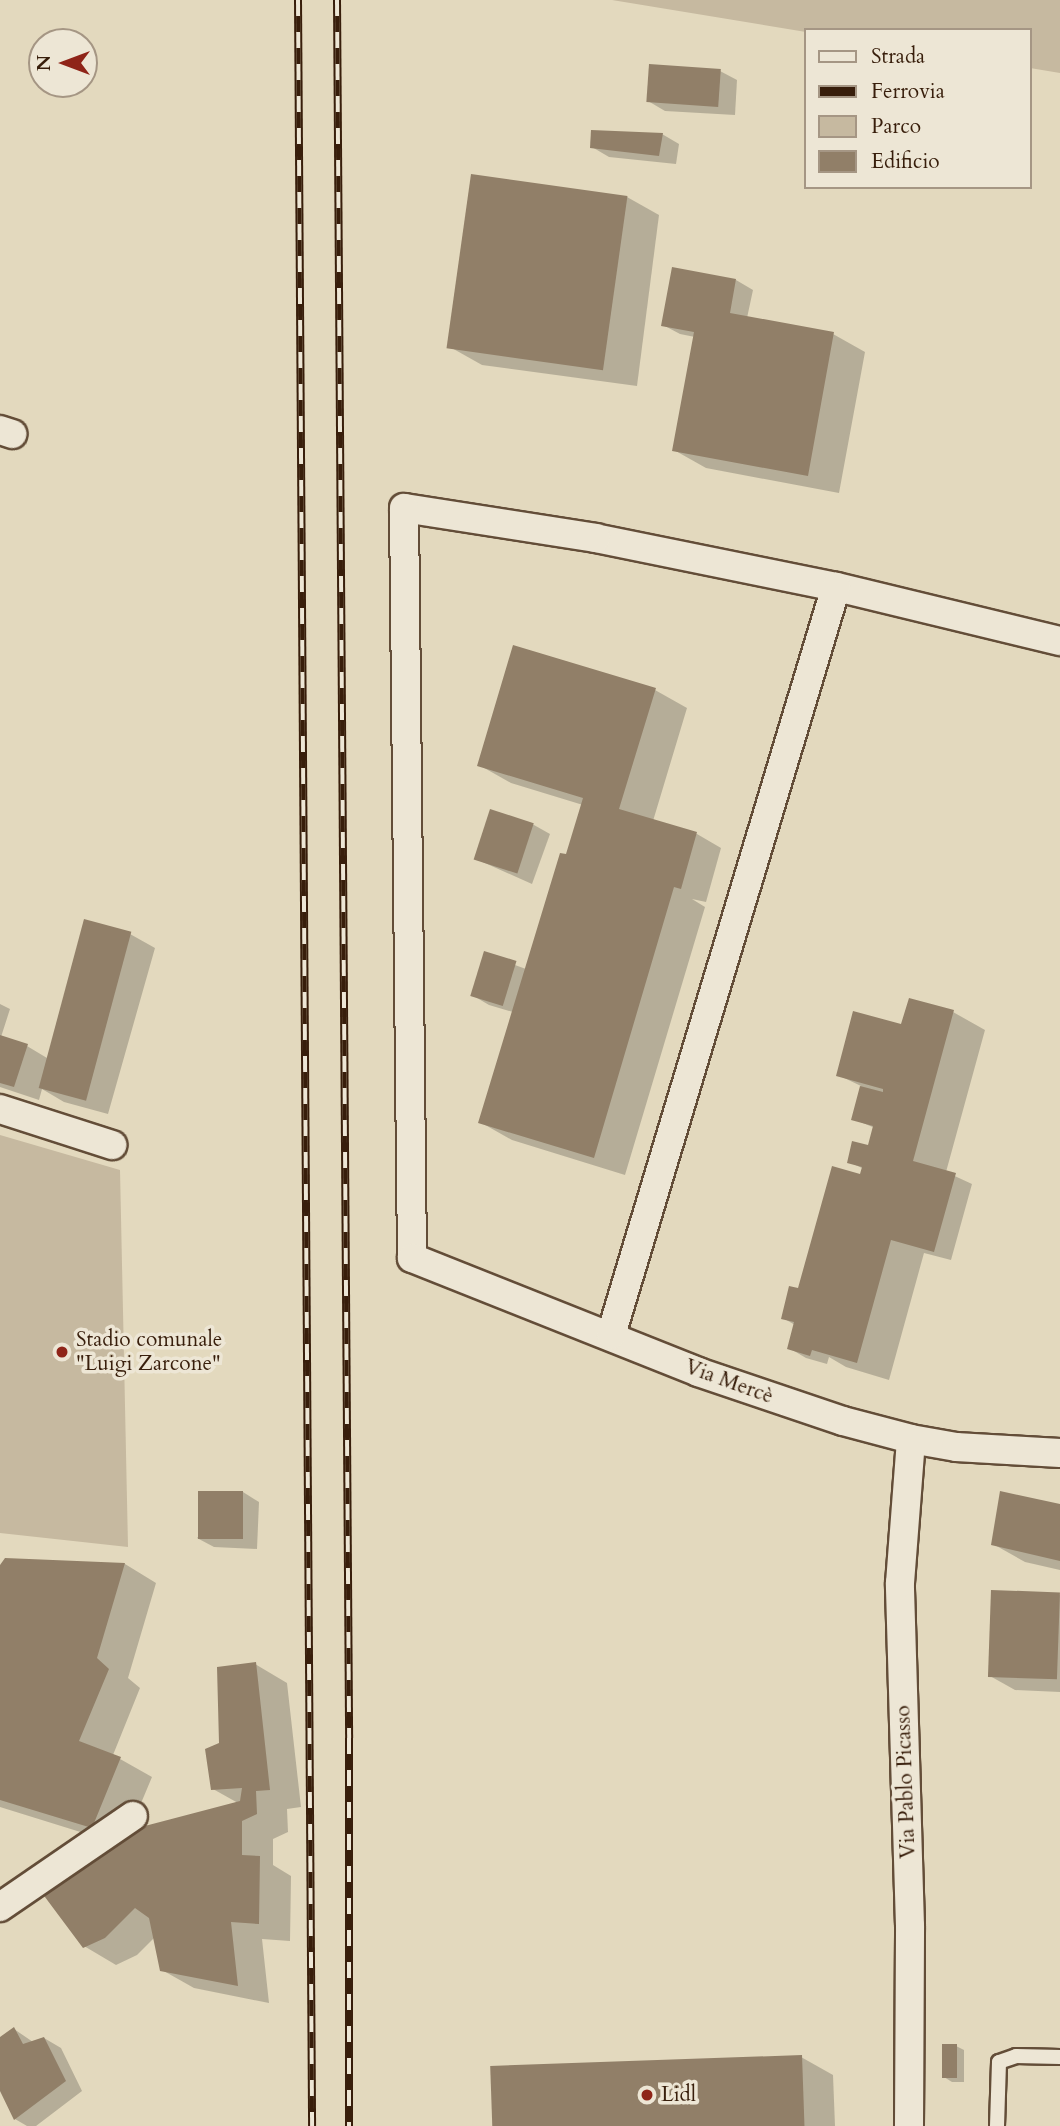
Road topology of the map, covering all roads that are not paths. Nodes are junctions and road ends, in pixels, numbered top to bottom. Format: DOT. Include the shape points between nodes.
graph roads {
  1 [pos="836,587"];
  2 [pos="1060,640"];
  3 [pos="0,1109"];
  4 [pos="112,1145"];
  5 [pos="611,1335"];
  6 [pos="911,1439"];
  7 [pos="1060,1453"];
  8 [pos="133,1816"];
  9 [pos="0,1907"];
  10 [pos="1060,2057"];
  11 [pos="909,2126"];
  12 [pos="997,2126"];
  1 -- 2 [label="street"];
  1 -- 5 [label="street"];
  1 -- 5 [label="street, Via Mercè" via="596,538 404,508 412,1258"];
  3 -- 4 [label="street"];
  5 -- 6 [label="street, Via Mercè" via="698,1372"];
  6 -- 7 [label="street, Via Mercè" via="956,1447"];
  6 -- 11 [label="street, Via Pablo Picasso" via="901,1583 910,1926"];
  8 -- 9 [label="street"];
  10 -- 12 [label="lane" via="1016,2056 999,2062"];
}
